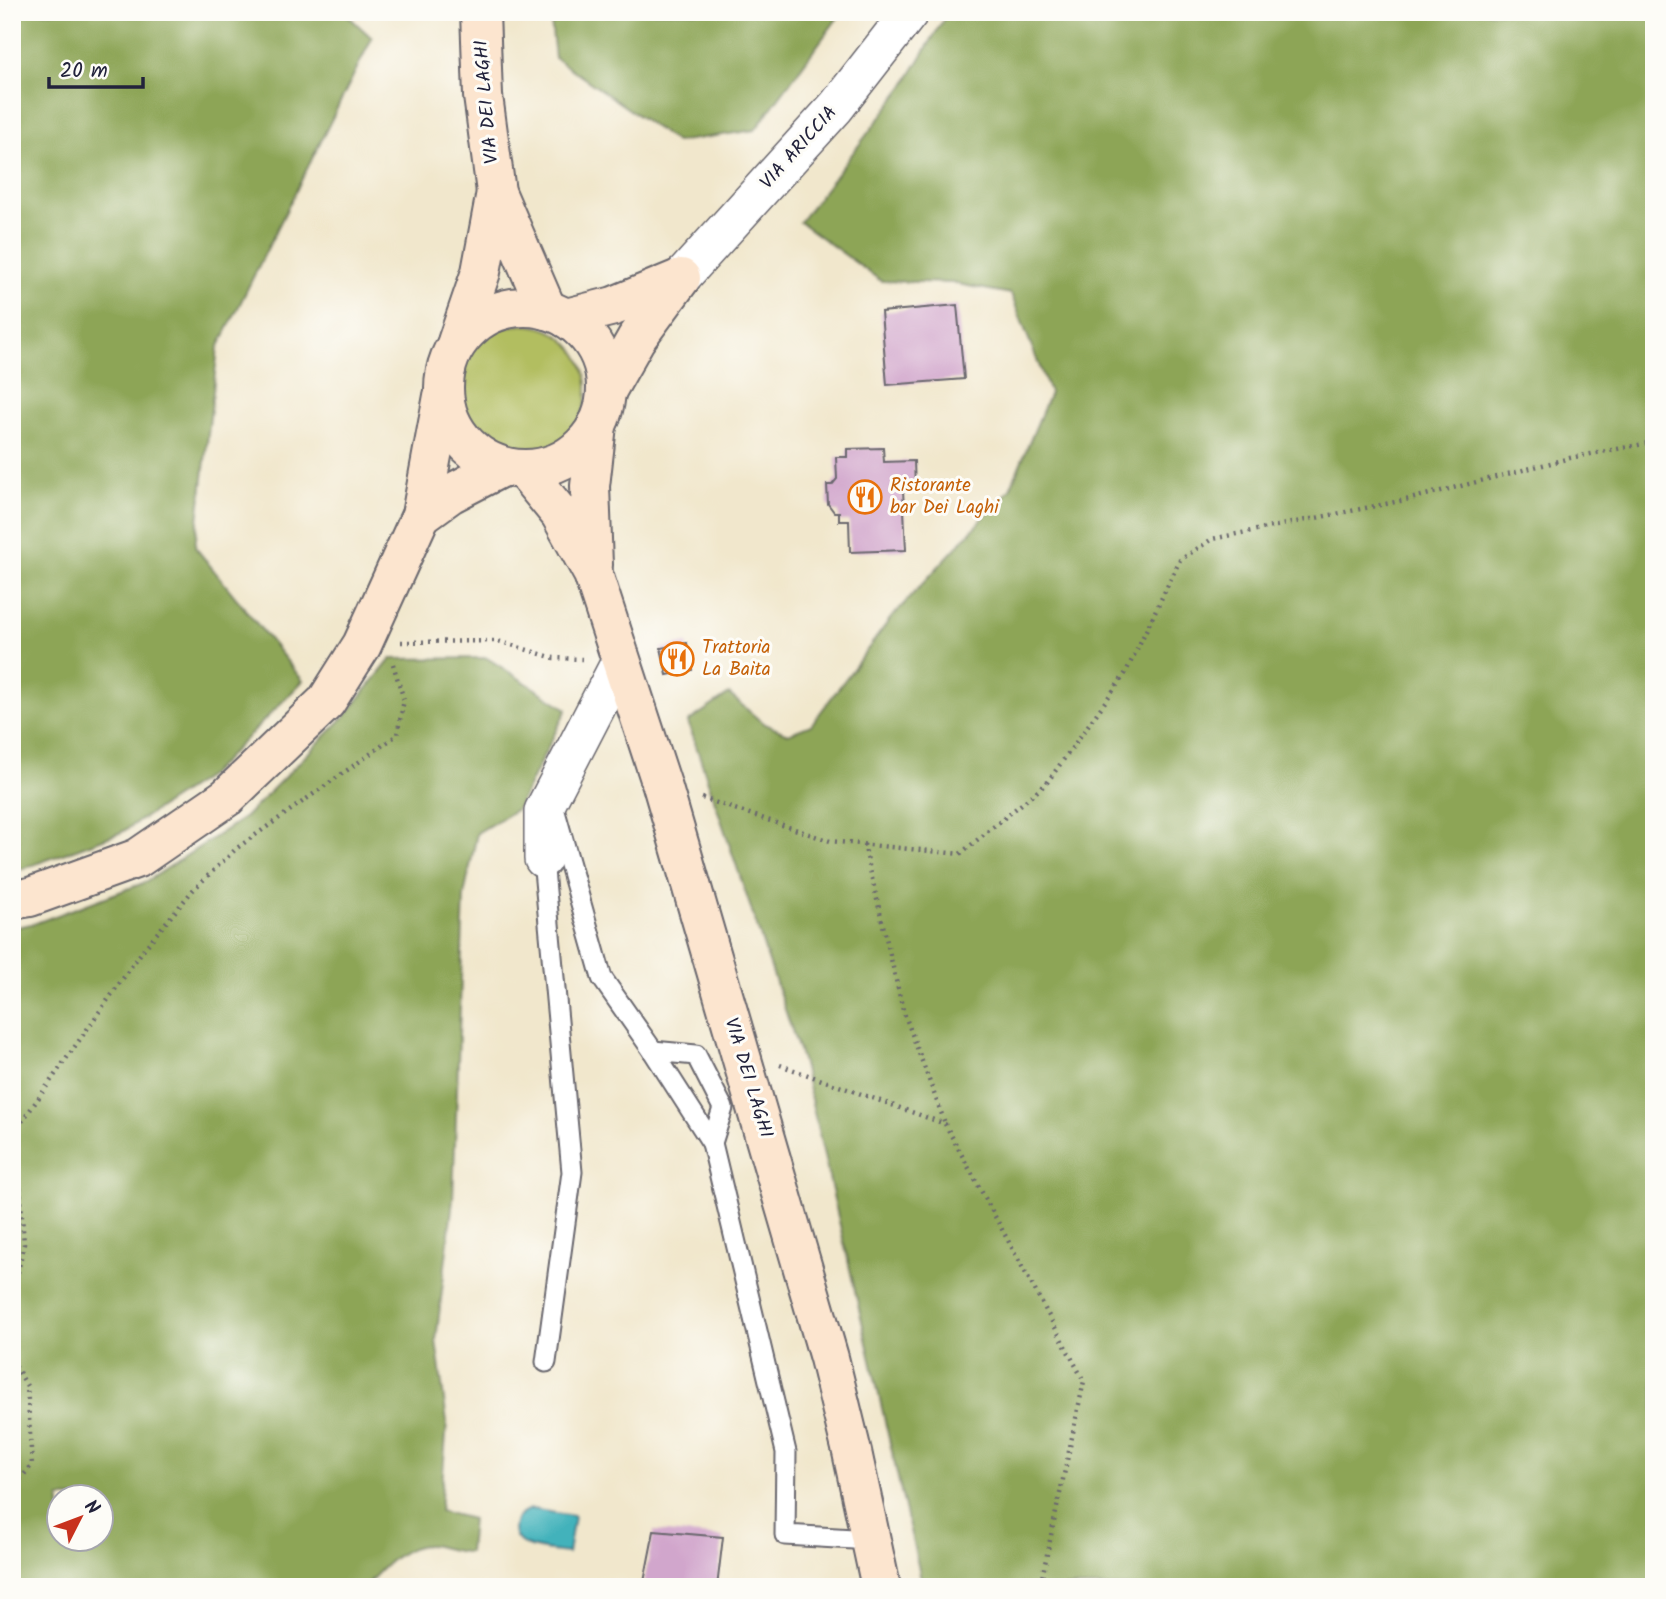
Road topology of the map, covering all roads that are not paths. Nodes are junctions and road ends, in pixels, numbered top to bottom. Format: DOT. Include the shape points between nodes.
graph roads {
  1 [pos="480,12"];
  2 [pos="910,12"];
  3 [pos="496,192"];
  4 [pos="681,278"];
  5 [pos="556,314"];
  6 [pos="456,345"];
  7 [pos="443,396"];
  8 [pos="602,409"];
  9 [pos="513,468"];
  10 [pos="421,515"];
  11 [pos="593,574"];
  12 [pos="621,660"];
  13 [pos="550,794"];
  14 [pos="543,859"];
  15 [pos="12,900"];
  16 [pos="653,1051"];
  17 [pos="712,1143"];
  18 [pos="546,1362"];
  19 [pos="872,1540"];
  20 [pos="881,1587"];
  1 -- 3 [label="main road, VIA DEI LAGHI" via="483,96"];
  2 -- 4 [label="street, VIA ARICCIA" via="836,107"];
  3 -- 5 [label="main road, VIA DEI LAGHI"];
  3 -- 6 [label="main road, VIA DEI LAGHI" via="481,272"];
  4 -- 5 [label="main road, VIA ARICCIA" via="614,306"];
  4 -- 8 [label="main road, VIA ARICCIA" via="636,340"];
  5 -- 6 [label="main road" via="526,307 496,312 469,328"];
  5 -- 8 [label="main road" via="581,329 601,360"];
  6 -- 7 [label="main road" via="445,369"];
  7 -- 9 [label="main road" via="449,419 462,440 480,456"];
  7 -- 10 [label="main road"];
  8 -- 9 [label="main road" via="584,444 567,458 546,467"];
  8 -- 11 [label="main road, VIA DEI LAGHI" via="590,486"];
  9 -- 10 [label="main road" via="450,494"];
  9 -- 11 [label="main road, VIA DEI LAGHI" via="560,514"];
  10 -- 15 [label="main road" via="362,645 326,702 228,797 138,858"];
  11 -- 12 [label="main road, VIA DEI LAGHI"];
  12 -- 13 [label="street"];
  12 -- 19 [label="main road, VIA DEI LAGHI" via="662,785 829,1358"];
  13 -- 14 [label="street" via="543,811"];
  13 -- 16 [label="lane" via="602,978"];
  14 -- 18 [label="lane" via="572,1172"];
  16 -- 17 [label="lane"];
  16 -- 17 [label="lane" via="696,1055 723,1108"];
  17 -- 19 [label="lane" via="786,1452 785,1535"];
  19 -- 20 [label="main road, VIA DEI LAGHI"];
}
